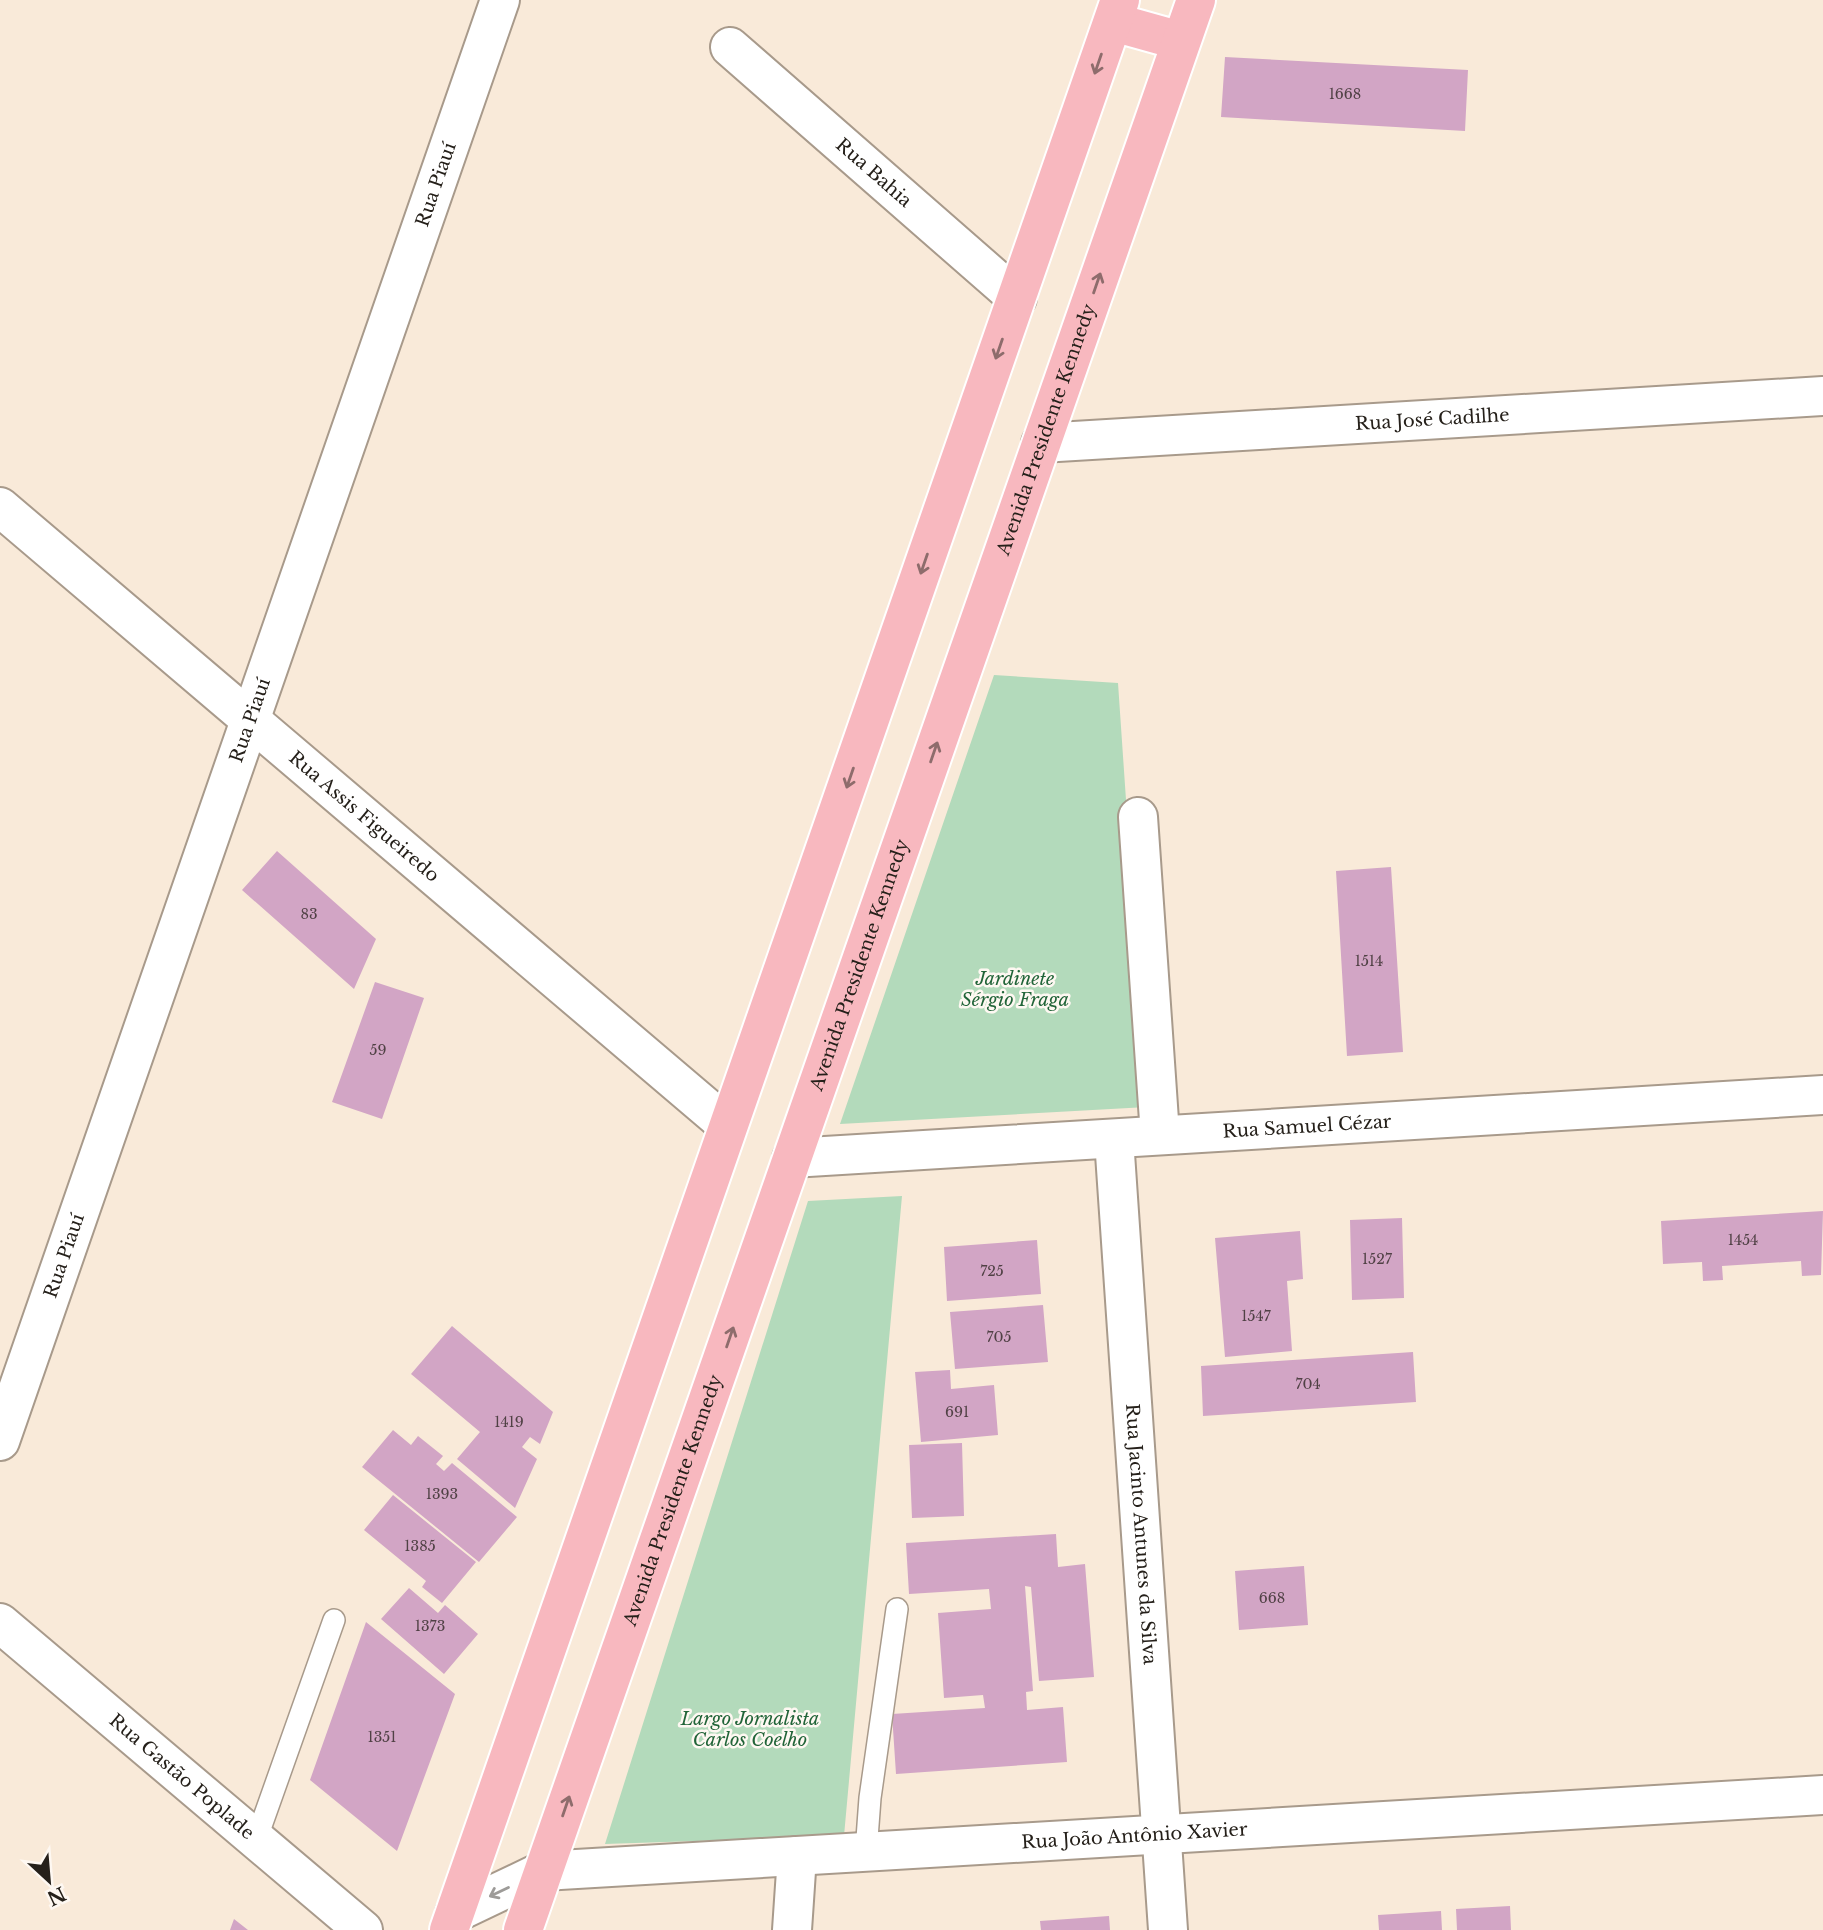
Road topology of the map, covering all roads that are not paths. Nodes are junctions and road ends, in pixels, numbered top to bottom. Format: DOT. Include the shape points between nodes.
graph roads {
  1 [pos="500,0"];
  2 [pos="1196,0"];
  3 [pos="1116,11"];
  4 [pos="1181,41"];
  5 [pos="730,47"];
  6 [pos="1017,298"];
  7 [pos="1823,396"];
  8 [pos="1041,443"];
  9 [pos="0,507"];
  10 [pos="251,719"];
  11 [pos="1138,817"];
  12 [pos="1823,1095"];
  13 [pos="728,1126"];
  14 [pos="1160,1135"];
  15 [pos="1114,1139"];
  16 [pos="792,1158"];
  17 [pos="0,1441"];
  18 [pos="897,1609"];
  19 [pos="334,1620"];
  20 [pos="0,1623"];
  21 [pos="1823,1795"];
  22 [pos="1161,1834"];
  23 [pos="256,1840"];
  24 [pos="866,1852"];
  25 [pos="797,1856"];
  26 [pos="543,1871"];
  27 [pos="452,1922"];
  28 [pos="363,1930"];
  29 [pos="523,1930"];
  30 [pos="792,1930"];
  31 [pos="1168,1930"];
  1 -- 10 [label="street, Rua Piauí"];
  2 -- 4 [label="main road, Avenida Presidente Kennedy"];
  3 -- 4 [label="main road"];
  3 -- 6 [label="main road, one-way"];
  8 -- 4 [label="main road, Avenida Presidente Kennedy, one-way"];
  5 -- 6 [label="street, Rua Bahia"];
  6 -- 13 [label="main road, one-way"];
  7 -- 8 [label="street, Rua José Cadilhe"];
  16 -- 8 [label="main road, Avenida Presidente Kennedy, one-way"];
  9 -- 10 [label="street, Rua Assis Figueiredo"];
  10 -- 13 [label="street, Rua Assis Figueiredo"];
  10 -- 17 [label="street, Rua Piauí"];
  11 -- 14 [label="street"];
  12 -- 14 [label="street, Rua Samuel Cézar"];
  13 -- 27 [label="main road"];
  14 -- 15 [label="street, Rua Samuel Cézar"];
  15 -- 16 [label="street, Rua Samuel Cézar"];
  15 -- 22 [label="street, Rua Jacinto Antunes da Silva"];
  26 -- 16 [label="main road, Avenida Presidente Kennedy, one-way"];
  18 -- 24 [label="lane"];
  19 -- 23 [label="lane"];
  20 -- 23 [label="street, Rua Gastão Poplade"];
  21 -- 22 [label="street, Rua João Antônio Xavier"];
  22 -- 24 [label="street, Rua João Antônio Xavier"];
  22 -- 31 [label="street, Rua Jacinto Antunes da Silva"];
  23 -- 28 [label="street, Rua Gastão Poplade"];
  24 -- 25 [label="street, Rua João Antônio Xavier"];
  25 -- 26 [label="street, Rua João Antônio Xavier"];
  25 -- 30 [label="street"];
  26 -- 27 [label="street, Rua João Antônio Xavier, one-way"];
  26 -- 29 [label="main road, Avenida Presidente Kennedy"];
}
